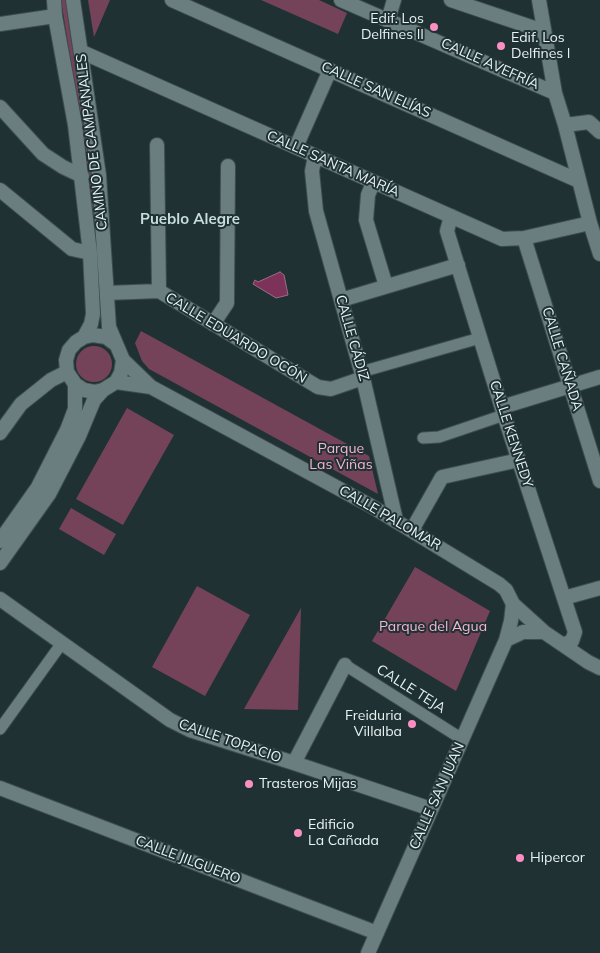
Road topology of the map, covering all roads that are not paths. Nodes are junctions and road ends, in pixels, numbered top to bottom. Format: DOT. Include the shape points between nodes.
graph roads {
  1 [pos="54,0"];
  2 [pos="73,0"];
  3 [pos="172,0"];
  4 [pos="341,0"];
  5 [pos="394,0"];
  6 [pos="451,0"];
  7 [pos="539,0"];
  8 [pos="55,16"];
  9 [pos="388,20"];
  10 [pos="0,24"];
  11 [pos="543,31"];
  12 [pos="82,52"];
  13 [pos="330,70"];
  14 [pos="555,93"];
  15 [pos="0,106"];
  16 [pos="565,125"];
  17 [pos="600,132"];
  18 [pos="156,144"];
  19 [pos="296,148"];
  20 [pos="315,156"];
  21 [pos="228,166"];
  22 [pos="82,176"];
  23 [pos="579,181"];
  24 [pos="373,183"];
  25 [pos="0,190"];
  26 [pos="451,216"];
  27 [pos="590,223"];
  28 [pos="524,238"];
  29 [pos="90,253"];
  30 [pos="600,254"];
  31 [pos="458,265"];
  32 [pos="386,286"];
  33 [pos="159,291"];
  34 [pos="107,293"];
  35 [pos="341,300"];
  36 [pos="214,324"];
  37 [pos="84,337"];
  38 [pos="480,338"];
  39 [pos="114,343"];
  40 [pos="122,360"];
  41 [pos="362,375"];
  42 [pos="600,377"];
  43 [pos="71,378"];
  44 [pos="116,382"];
  45 [pos="570,387"];
  46 [pos="151,388"];
  47 [pos="103,390"];
  48 [pos="503,411"];
  49 [pos="0,433"];
  50 [pos="423,438"];
  51 [pos="519,460"];
  52 [pos="600,481"];
  53 [pos="396,520"];
  54 [pos="412,530"];
  55 [pos="0,541"];
  56 [pos="0,563"];
  57 [pos="600,588"];
  58 [pos="564,598"];
  59 [pos="0,599"];
  60 [pos="513,604"];
  61 [pos="544,632"];
  62 [pos="506,640"];
  63 [pos="62,643"];
  64 [pos="563,645"];
  65 [pos="345,666"];
  66 [pos="600,668"];
  67 [pos="0,729"];
  68 [pos="462,739"];
  69 [pos="294,763"];
  70 [pos="0,788"];
  71 [pos="431,809"];
  72 [pos="377,933"];
  73 [pos="368,953"];
  1 -- 8 [label="street, CAMINO DE CAMPANALES"];
  2 -- 12 [label="street, CAMINO DE CAMPANALES"];
  3 -- 13 [label="street, CALLE SAN ELÍAS"];
  4 -- 9 [label="street, CALLE AVEFRÍA"];
  5 -- 9 [label="street"];
  6 -- 11 [label="street"];
  7 -- 11 [label="street"];
  8 -- 10 [label="street"];
  8 -- 22 [label="street, CAMINO DE CAMPANALES"];
  9 -- 14 [label="street, CALLE AVEFRÍA"];
  11 -- 14 [label="street"];
  12 -- 19 [label="street, CALLE SANTA MARÍA"];
  12 -- 34 [label="street, CAMINO DE CAMPANALES" via="99,175"];
  13 -- 19 [label="street"];
  13 -- 23 [label="street, CALLE SAN ELÍAS"];
  14 -- 16 [label="street"];
  15 -- 22 [label="street" via="43,154"];
  16 -- 17 [label="street" via="589,122"];
  16 -- 23 [label="street"];
  18 -- 33 [label="street"];
  19 -- 20 [label="street, CALLE SANTA MARÍA"];
  20 -- 24 [label="street, CALLE SANTA MARÍA"];
  20 -- 35 [label="street, CALLE CÁDIZ" via="312,171 316,211"];
  21 -- 36 [label="street" via="227,303"];
  22 -- 29 [label="street, CAMINO DE CAMPANALES"];
  23 -- 27 [label="street"];
  24 -- 26 [label="street, CALLE SANTA MARÍA"];
  24 -- 32 [label="street" via="368,195 366,220"];
  25 -- 29 [label="street" via="72,249"];
  26 -- 28 [label="street, CALLE SANTA MARÍA" via="502,239"];
  26 -- 31 [label="street, CALLE KENNEDY" via="447,231"];
  27 -- 28 [label="street, CALLE SANTA MARÍA"];
  27 -- 30 [label="street"];
  28 -- 45 [label="street, CALLE CAÑADA"];
  29 -- 37 [label="street, CAMINO DE CAMPANALES" via="92,314"];
  31 -- 32 [label="street"];
  31 -- 38 [label="street, CALLE KENNEDY"];
  32 -- 35 [label="street"];
  33 -- 34 [label="street, CALLE EDUARDO OCÓN"];
  33 -- 36 [label="street, CALLE EDUARDO OCÓN"];
  34 -- 39 [label="street, CAMINO DE CAMPANALES" via="109,327"];
  35 -- 41 [label="street, CALLE CÁDIZ"];
  36 -- 41 [label="street, CALLE EDUARDO OCÓN" via="318,387 331,389"];
  37 -- 39 [label="street" via="106,337"];
  37 -- 43 [label="street" via="69,350 66,360"];
  38 -- 41 [label="street"];
  38 -- 48 [label="street, CALLE KENNEDY"];
  39 -- 40 [label="street"];
  40 -- 44 [label="street"];
  40 -- 46 [label="street, CALLE PALOMAR"];
  41 -- 53 [label="street, CALLE CÁDIZ"];
  42 -- 45 [label="street"];
  43 -- 47 [label="street" via="84,390"];
  43 -- 49 [label="street" via="51,380 21,404"];
  43 -- 55 [label="street" via="75,409 67,430 38,487"];
  44 -- 46 [label="street, CALLE PALOMAR"];
  44 -- 47 [label="street"];
  45 -- 48 [label="street"];
  45 -- 52 [label="street, CALLE CAÑADA"];
  46 -- 53 [label="street, CALLE PALOMAR"];
  47 -- 56 [label="street" via="94,400 49,494"];
  48 -- 50 [label="street" via="439,437"];
  48 -- 51 [label="street, CALLE KENNEDY"];
  51 -- 54 [label="street" via="442,477"];
  51 -- 58 [label="street, CALLE KENNEDY"];
  53 -- 54 [label="street, CALLE PALOMAR"];
  54 -- 60 [label="street, CALLE PALOMAR" via="499,584"];
  57 -- 58 [label="street"];
  58 -- 64 [label="street, CALLE KENNEDY" via="575,632 572,641"];
  59 -- 63 [label="street, CALLE TOPACIO"];
  60 -- 61 [label="street, CALLE PALOMAR"];
  60 -- 62 [label="street"];
  61 -- 62 [label="street" via="524,632"];
  61 -- 64 [label="street, CALLE PALOMAR"];
  62 -- 68 [label="street, CALLE SAN JUAN"];
  63 -- 67 [label="street"];
  63 -- 69 [label="street, CALLE TOPACIO" via="170,720 190,730"];
  64 -- 66 [label="street, CALLE PALOMAR"];
  65 -- 68 [label="street, CALLE TEJA"];
  65 -- 69 [label="street"];
  68 -- 71 [label="street, CALLE SAN JUAN"];
  69 -- 71 [label="street, CALLE TOPACIO"];
  70 -- 72 [label="street, CALLE JILGUERO"];
  71 -- 72 [label="street, CALLE SAN JUAN"];
  72 -- 73 [label="street, CALLE SAN JUAN"];
}
